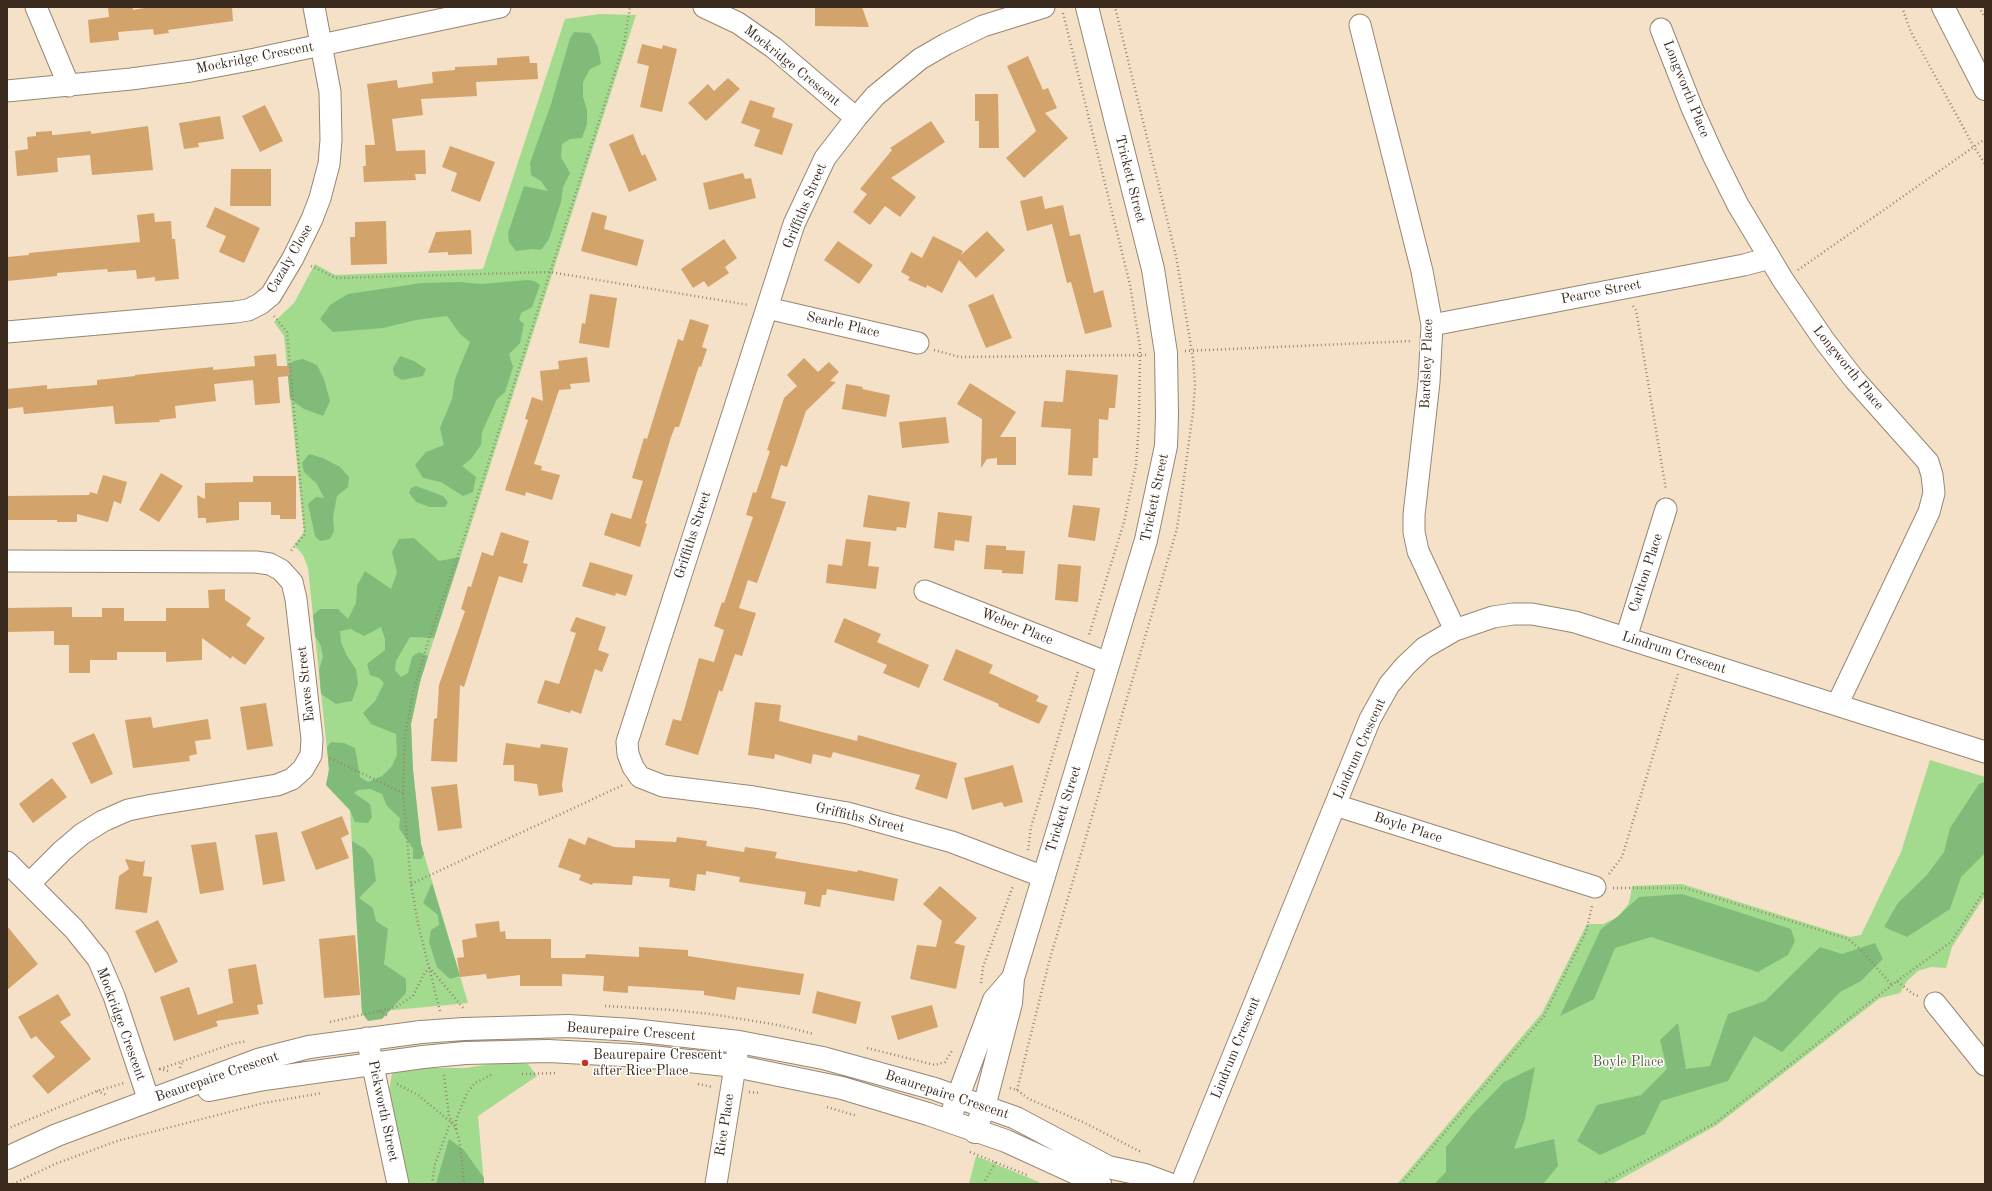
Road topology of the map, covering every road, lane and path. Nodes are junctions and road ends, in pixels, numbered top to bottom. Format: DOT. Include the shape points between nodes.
graph roads {
  1 [pos="36,7"];
  2 [pos="314,7"];
  3 [pos="500,7"];
  4 [pos="630,7"];
  5 [pos="704,7"];
  6 [pos="1044,7"];
  7 [pos="1061,7"];
  8 [pos="1087,7"];
  9 [pos="1115,7"];
  10 [pos="1902,7"];
  11 [pos="1944,7"];
  12 [pos="1979,7"];
  13 [pos="1985,18"];
  14 [pos="1360,25"];
  15 [pos="1661,29"];
  16 [pos="322,45"];
  17 [pos="69,86"];
  18 [pos="1985,90"];
  19 [pos="7,91"];
  20 [pos="856,118"];
  21 [pos="1985,139"];
  22 [pos="1974,147"];
  23 [pos="1985,164"];
  24 [pos="293,258"];
  25 [pos="1770,258"];
  26 [pos="550,272"];
  27 [pos="1783,280"];
  28 [pos="1626,287"];
  29 [pos="260,304"];
  30 [pos="767,308"];
  31 [pos="7,332"];
  32 [pos="1431,332"];
  33 [pos="918,343"];
  34 [pos="1192,350"];
  35 [pos="1140,355"];
  36 [pos="1666,509"];
  37 [pos="7,561"];
  38 [pos="281,570"];
  39 [pos="925,591"];
  40 [pos="1455,630"];
  41 [pos="1626,638"];
  42 [pos="1084,653"];
  43 [pos="1683,656"];
  44 [pos="1108,663"];
  45 [pos="1837,705"];
  46 [pos="1985,752"];
  47 [pos="311,755"];
  48 [pos="640,777"];
  49 [pos="403,793"];
  50 [pos="1335,805"];
  51 [pos="1028,850"];
  52 [pos="7,862"];
  53 [pos="1044,877"];
  54 [pos="1015,883"];
  55 [pos="29,884"];
  56 [pos="411,884"];
  57 [pos="1595,887"];
  58 [pos="1985,890"];
  59 [pos="430,968"];
  60 [pos="1013,978"];
  61 [pos="1898,981"];
  62 [pos="1892,985"];
  63 [pos="981,990"];
  64 [pos="1935,1003"];
  65 [pos="623,1006"];
  66 [pos="464,1007"];
  67 [pos="440,1018"];
  68 [pos="816,1035"];
  69 [pos="367,1038"];
  70 [pos="739,1042"];
  71 [pos="955,1044"];
  72 [pos="862,1046"];
  73 [pos="372,1063"];
  74 [pos="1985,1065"];
  75 [pos="735,1066"];
  76 [pos="444,1072"];
  77 [pos="561,1073"];
  78 [pos="496,1074"];
  79 [pos="516,1074"];
  80 [pos="127,1082"];
  81 [pos="393,1082"];
  82 [pos="325,1093"];
  83 [pos="958,1098"];
  84 [pos="149,1101"];
  85 [pos="824,1106"];
  86 [pos="984,1107"];
  87 [pos="862,1117"];
  88 [pos="949,1122"];
  89 [pos="452,1123"];
  90 [pos="7,1129"];
  91 [pos="456,1129"];
  92 [pos="975,1132"];
  93 [pos="1146,1154"];
  94 [pos="7,1158"];
  95 [pos="1030,1176"];
  96 [pos="13,1184"];
  97 [pos="398,1184"];
  98 [pos="432,1184"];
  99 [pos="464,1184"];
  100 [pos="716,1184"];
  101 [pos="983,1184"];
  102 [pos="1100,1184"];
  103 [pos="1169,1184"];
  104 [pos="1182,1184"];
  105 [pos="1401,1184"];
  106 [pos="1602,1184"];
  1 -- 17 [label="street"];
  2 -- 16 [label="street, Cazaly Close"];
  3 -- 16 [label="street, Mockridge Crescent"];
  4 -- 26 [label="path" via="624,44"];
  5 -- 20 [label="street, Mockridge Crescent" via="738,23 774,48"];
  6 -- 20 [label="street, Griffiths Street" via="982,26 920,59 875,96"];
  7 -- 35 [label="path" via="1130,285"];
  8 -- 44 [label="street, Trickett Street" via="1153,269 1166,353 1166,446 1146,540"];
  9 -- 34 [label="path" via="1176,256"];
  10 -- 22 [label="path" via="1911,32"];
  11 -- 18 [label="street"];
  12 -- 13 [label="path"];
  14 -- 32 [label="street, Bardsley Place" via="1422,271"];
  15 -- 25 [label="street, Longworth Place" via="1714,158 1738,205"];
  16 -- 17 [label="street, Mockridge Crescent" via="191,70"];
  16 -- 24 [label="street, Cazaly Close" via="332,116 329,164 318,205"];
  17 -- 19 [label="street, Mockridge Crescent"];
  20 -- 30 [label="street, Griffiths Street" via="825,158 808,191 794,224"];
  21 -- 22 [label="path"];
  22 -- 23 [label="path"];
  22 -- 27 [label="path"];
  24 -- 26 [label="path" via="336,278"];
  24 -- 29 [label="street, Cazaly Close" via="271,295"];
  25 -- 27 [label="street, Longworth Place"];
  25 -- 28 [label="street, Pearce Street"];
  26 -- 30 [label="path"];
  26 -- 49 [label="path" via="414,689 405,736"];
  27 -- 45 [label="street, Longworth Place" via="1854,379 1928,462 1932,475 1934,493 1929,512"];
  28 -- 32 [label="street, Pearce Street"];
  28 -- 36 [label="path" via="1628,297 1636,310 1665,486"];
  29 -- 31 [label="street, Cazaly Close" via="248,310 235,312"];
  29 -- 38 [label="path" via="287,332 305,534 286,556"];
  30 -- 33 [label="street, Searle Place"];
  30 -- 48 [label="street, Griffiths Street" via="628,732 628,754"];
  32 -- 34 [label="path"];
  32 -- 40 [label="street, Bardsley Place" via="1414,532 1418,552"];
  33 -- 35 [label="path" via="939,352 960,356"];
  34 -- 93 [label="path" via="1195,385 1193,412 1177,529 1049,962 1017,1090 1026,1098 1085,1123"];
  35 -- 42 [label="path" via="1136,465 1124,522"];
  36 -- 41 [label="street, Carlton Place"];
  37 -- 38 [label="street" via="256,562 270,564"];
  38 -- 47 [label="street, Eaves Street" via="292,582 296,598 312,739"];
  39 -- 42 [label="street, Weber Place"];
  40 -- 41 [label="street, Lindrum Crescent" via="1493,617 1532,614 1576,622"];
  40 -- 50 [label="street, Lindrum Crescent" via="1424,648 1389,685 1370,718"];
  41 -- 43 [label="street, Lindrum Crescent"];
  42 -- 44 [label="street, Weber Place"];
  42 -- 51 [label="path" via="1031,827"];
  43 -- 45 [label="street, Lindrum Crescent"];
  43 -- 57 [label="path" via="1622,857 1613,870"];
  44 -- 53 [label="street, Trickett Street"];
  45 -- 46 [label="street, Lindrum Crescent"];
  47 -- 49 [label="path" via="323,759 326,756"];
  47 -- 55 [label="street" via="304,768 292,779 277,785 128,810 103,821 62,851"];
  48 -- 53 [label="street, Griffiths Street" via="663,786 754,797 848,813 952,842"];
  48 -- 56 [label="path"];
  49 -- 56 [label="path"];
  50 -- 57 [label="street, Boyle Place"];
  50 -- 104 [label="street, Lindrum Crescent"];
  52 -- 55 [label="street, Mockridge Crescent"];
  53 -- 60 [label="street, Trickett Street"];
  54 -- 63 [label="path" via="983,967"];
  55 -- 84 [label="street, Mockridge Crescent" via="74,929 98,959 114,996"];
  56 -- 59 [label="path"];
  57 -- 62 [label="path" via="1685,888 1848,939"];
  57 -- 105 [label="path" via="1586,932 1544,1016"];
  58 -- 61 [label="path" via="1951,942"];
  59 -- 66 [label="path"];
  59 -- 67 [label="path"];
  60 -- 83 [label="street, Trickett Street" via="994,1000"];
  60 -- 86 [label="street, Trickett Street" via="1011,1003"];
  61 -- 62 [label="path"];
  61 -- 64 [label="path" via="1913,994"];
  62 -- 106 [label="path" via="1714,1123"];
  64 -- 74 [label="street"];
  65 -- 68 [label="path" via="711,1014 770,1023"];
  69 -- 70 [label="street, Beaurepaire Crescent, bridge" via="464,1028 568,1026"];
  69 -- 73 [label="street, Pickworth Street"];
  69 -- 84 [label="street, Beaurepaire Crescent" via="258,1060"];
  70 -- 75 [label="street, Rice Place"];
  70 -- 83 [label="street, Beaurepaire Crescent" via="823,1058 935,1089"];
  71 -- 72 [label="path" via="945,1062 935,1065"];
  73 -- 75 [label="street, Beaurepaire Crescent, bridge" via="465,1053 548,1051 642,1056"];
  73 -- 84 [label="street, Beaurepaire Crescent" via="264,1079"];
  73 -- 97 [label="street, Pickworth Street"];
  75 -- 88 [label="street, Beaurepaire Crescent" via="842,1088"];
  75 -- 100 [label="street, Rice Place"];
  76 -- 89 [label="path"];
  77 -- 79 [label="path"];
  78 -- 91 [label="path" via="475,1083 467,1093 456,1120"];
  80 -- 90 [label="path" via="97,1091"];
  81 -- 89 [label="path" via="418,1095"];
  82 -- 96 [label="path" via="264,1103 117,1141 55,1164"];
  83 -- 86 [label="street, Beaurepaire Crescent"];
  83 -- 88 [label="street, Trickett Street"];
  84 -- 94 [label="street, Beaurepaire Crescent" via="57,1135"];
  85 -- 87 [label="path"];
  86 -- 92 [label="street, Trickett Street"];
  86 -- 103 [label="street, Beaurepaire Crescent" via="1016,1118 1108,1168 1145,1175"];
  88 -- 92 [label="street, Beaurepaire Crescent"];
  89 -- 91 [label="path"];
  89 -- 98 [label="path" via="435,1164"];
  91 -- 99 [label="path"];
  92 -- 102 [label="street, Beaurepaire Crescent" via="1006,1141"];
  95 -- 101 [label="path" via="996,1162"];
}
